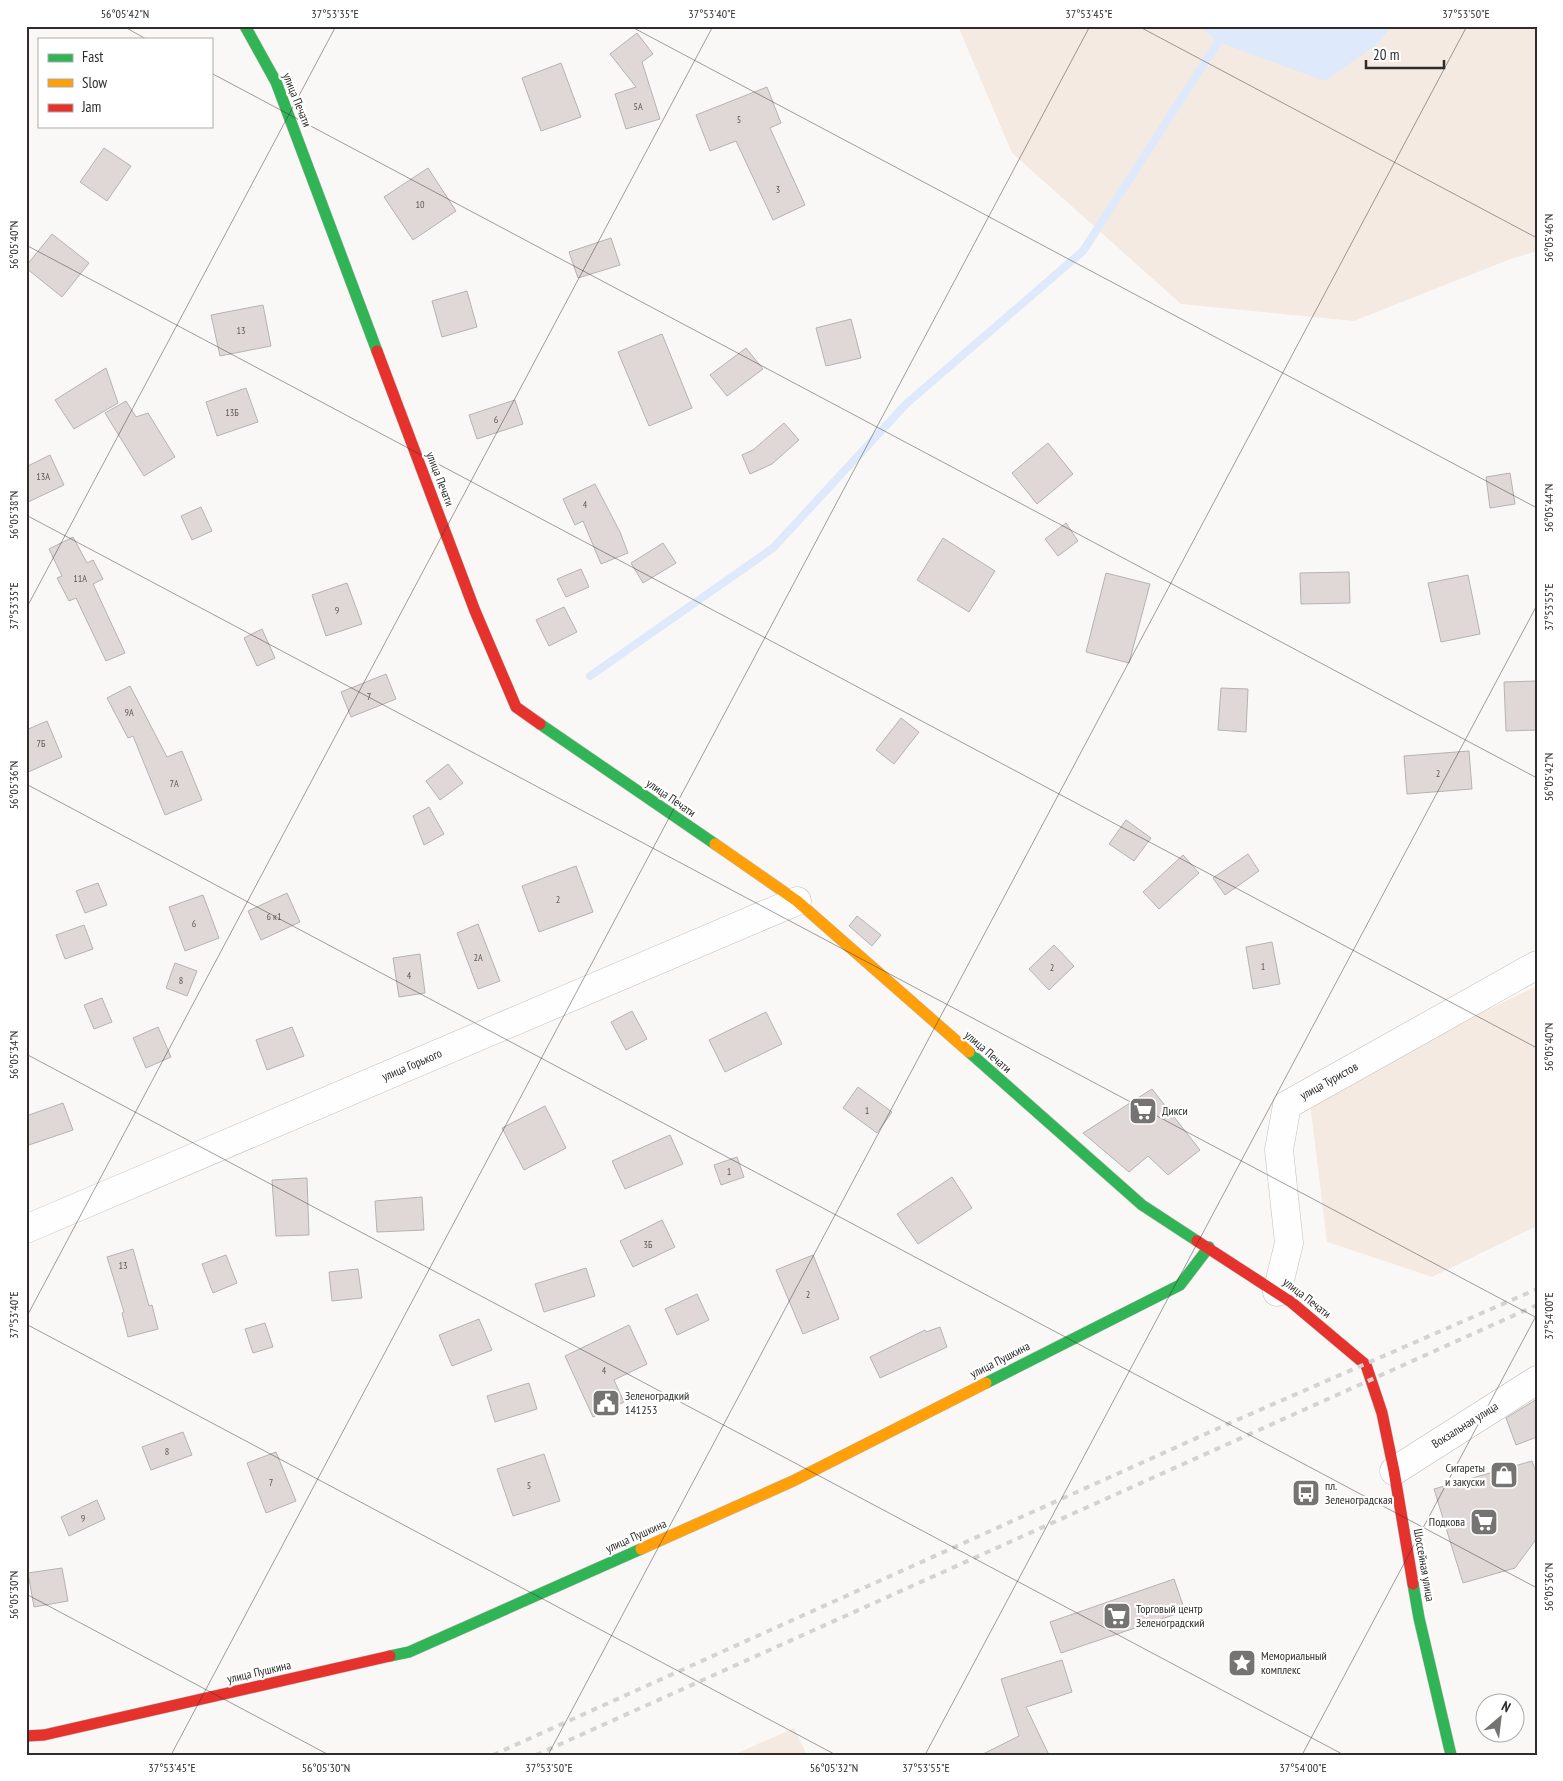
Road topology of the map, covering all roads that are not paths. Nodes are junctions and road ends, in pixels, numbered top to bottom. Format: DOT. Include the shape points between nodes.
graph roads {
  1 [pos="245,26"];
  2 [pos="797,901"];
  3 [pos="1537,965"];
  4 [pos="26,1229"];
  5 [pos="1209,1247"];
  6 [pos="1277,1292"];
  7 [pos="1371,1379"];
  8 [pos="1537,1380"];
  9 [pos="1394,1471"];
  10 [pos="26,1736"];
  11 [pos="1451,1755"];
  1 -- 2 [label="street, улица Печати" via="276,82 475,611 516,707"];
  2 -- 4 [label="street, улица Горького"];
  2 -- 5 [label="street, улица Печати" via="1142,1205"];
  3 -- 6 [label="street, улица Туристов" via="1288,1105 1279,1150 1289,1243"];
  5 -- 6 [label="street, улица Печати"];
  5 -- 10 [label="street, улица Пушкина" via="1180,1285 794,1481 409,1652 44,1735"];
  6 -- 7 [label="street, улица Печати" via="1366,1365"];
  7 -- 9 [label="street, Шоссейная улица"];
  8 -- 9 [label="street, Вокзальная улица"];
  9 -- 11 [label="street, Шоссейная улица" via="1419,1618"];
}
